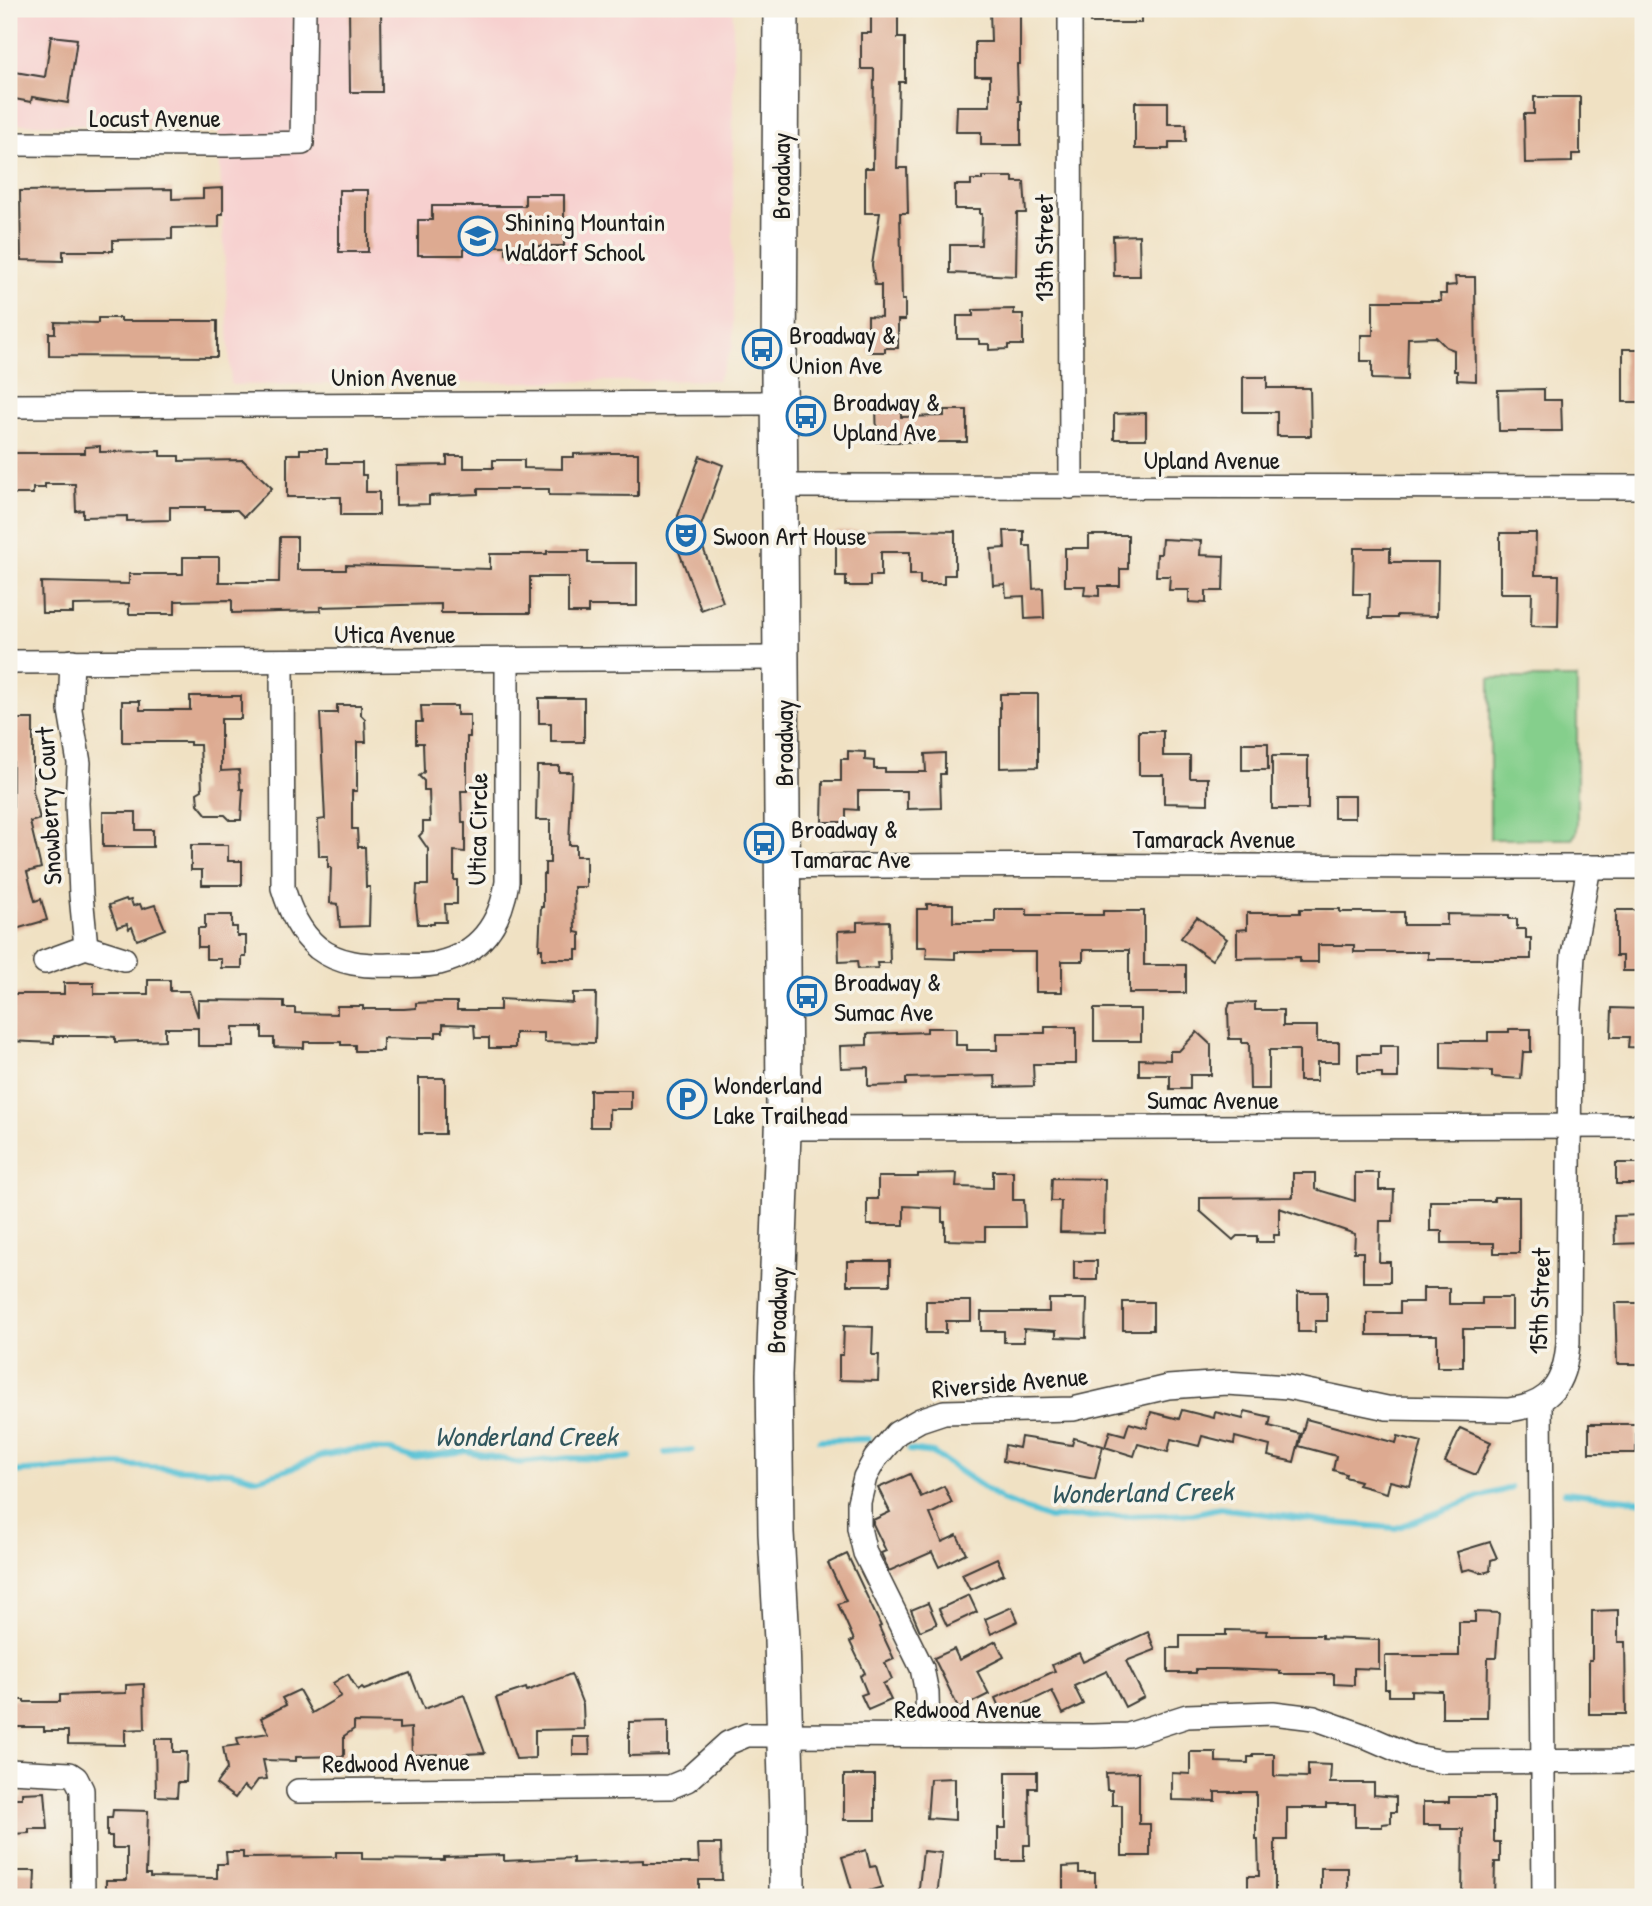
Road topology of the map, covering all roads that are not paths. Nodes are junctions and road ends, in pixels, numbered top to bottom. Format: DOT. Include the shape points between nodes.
graph roads {
  1 [pos="304,9"];
  2 [pos="781,9"];
  3 [pos="1070,9"];
  4 [pos="9,144"];
  5 [pos="779,402"];
  6 [pos="9,406"];
  7 [pos="780,486"];
  8 [pos="1071,487"];
  9 [pos="1643,487"];
  10 [pos="782,658"];
  11 [pos="72,661"];
  12 [pos="282,661"];
  13 [pos="506,661"];
  14 [pos="9,662"];
  15 [pos="784,867"];
  16 [pos="1589,867"];
  17 [pos="1643,867"];
  18 [pos="86,947"];
  19 [pos="124,959"];
  20 [pos="45,962"];
  21 [pos="1570,1126"];
  22 [pos="1643,1126"];
  23 [pos="783,1128"];
  24 [pos="1540,1402"];
  25 [pos="784,1735"];
  26 [pos="928,1735"];
  27 [pos="1643,1761"];
  28 [pos="1542,1762"];
  29 [pos="9,1771"];
  30 [pos="298,1791"];
  31 [pos="83,1897"];
  32 [pos="787,1897"];
  33 [pos="1544,1897"];
  1 -- 4 [label="street, Locust Avenue" via="302,143"];
  2 -- 5 [label="main road, Broadway"];
  3 -- 8 [label="street, 13th Street"];
  5 -- 6 [label="street, Union Avenue"];
  5 -- 7 [label="main road, Broadway"];
  7 -- 8 [label="street, Upland Avenue"];
  7 -- 10 [label="main road, Broadway"];
  8 -- 9 [label="street, Upland Avenue"];
  10 -- 13 [label="street, Utica Avenue"];
  10 -- 15 [label="main road, Broadway"];
  11 -- 12 [label="street, Utica Avenue"];
  11 -- 14 [label="street, Utica Avenue"];
  11 -- 18 [label="street, Snowberry Court" via="70,710 79,763"];
  12 -- 13 [label="street, Utica Avenue"];
  12 -- 13 [label="street, Utica Circle" via="283,888 302,932 340,960 365,966 438,963 467,952 489,932 503,905"];
  15 -- 16 [label="street, Tamarack Avenue"];
  15 -- 23 [label="main road, Broadway"];
  16 -- 17 [label="street, Tamarack Avenue"];
  16 -- 21 [label="street, 15th Street" via="1573,955"];
  18 -- 19 [label="street"];
  18 -- 20 [label="street"];
  21 -- 22 [label="street, Sumac Avenue"];
  21 -- 23 [label="street, Sumac Avenue"];
  21 -- 24 [label="street, 15th Street" via="1566,1367 1558,1384"];
  23 -- 25 [label="main road, Broadway" via="775,1388"];
  24 -- 26 [label="street, Riverside Avenue" via="1509,1410 1387,1408 1288,1387 1226,1383 1168,1387 1073,1409 944,1412 919,1420 897,1433 877,1454 865,1477 859,1528 865,1553 922,1668"];
  24 -- 28 [label="street"];
  25 -- 26 [label="street, Redwood Avenue"];
  25 -- 30 [label="street, Redwood Avenue" via="747,1735 727,1743 687,1780 670,1787"];
  25 -- 32 [label="main road, Broadway"];
  26 -- 28 [label="street, Redwood Avenue" via="1128,1735 1187,1716 1273,1713 1314,1718 1432,1760"];
  27 -- 28 [label="street, Redwood Avenue"];
  28 -- 33 [label="street"];
  29 -- 31 [label="street" via="70,1773 76,1778 82,1790"];
}
